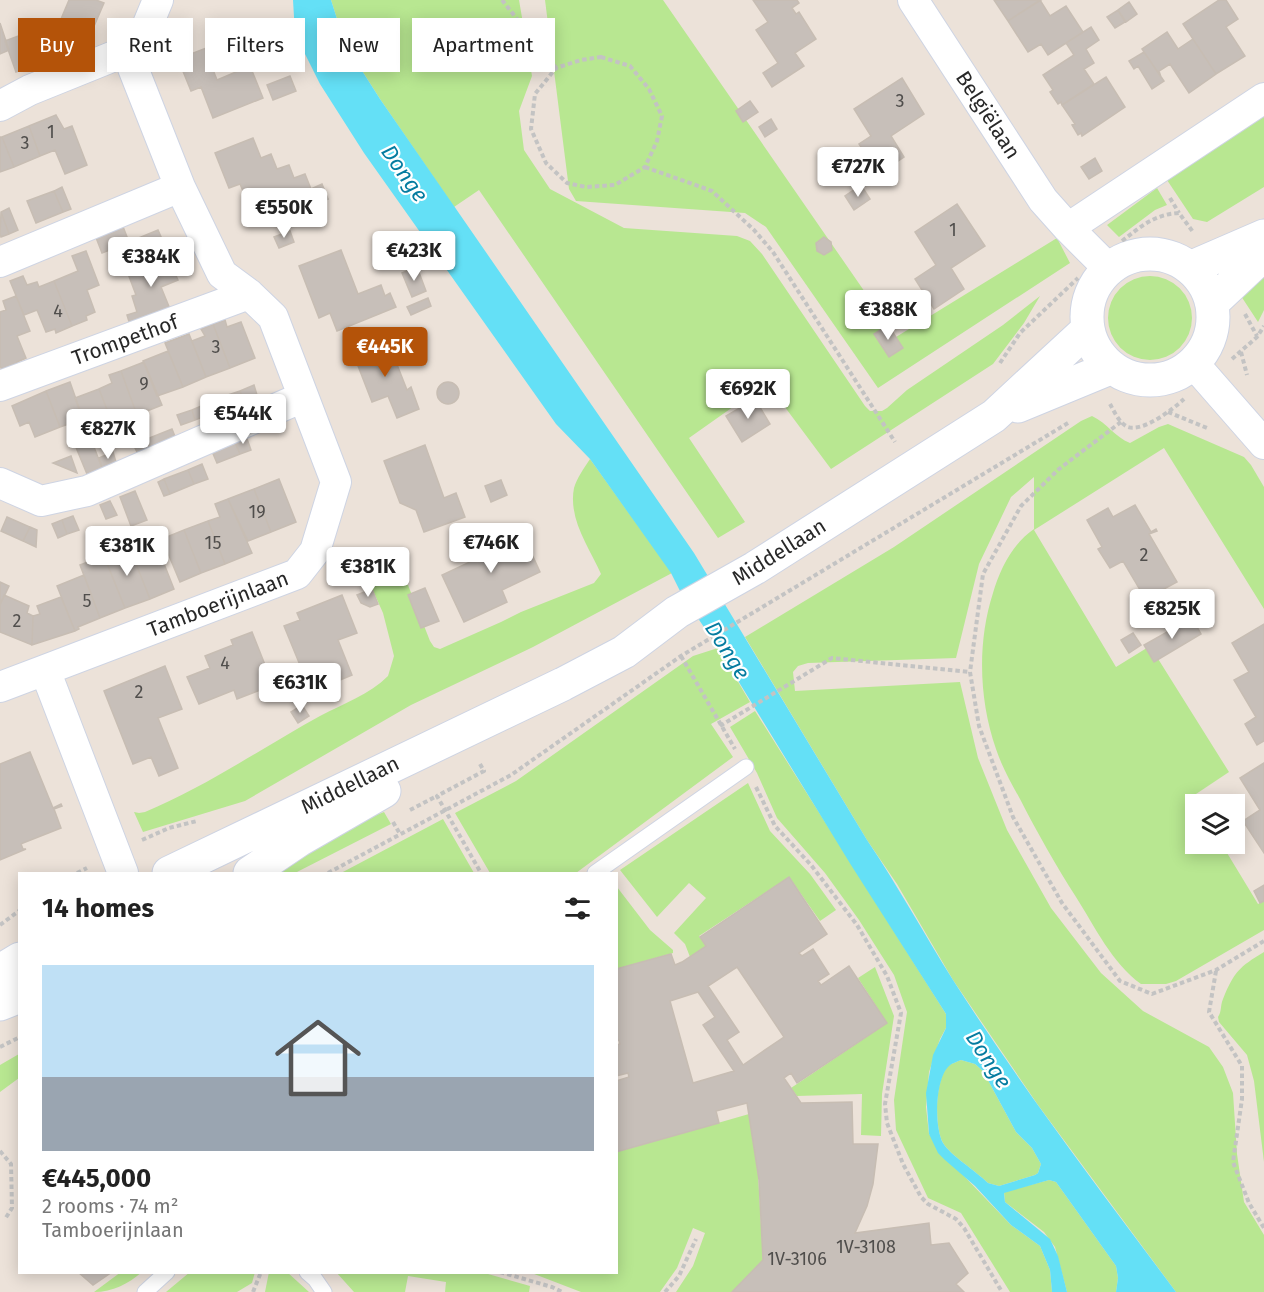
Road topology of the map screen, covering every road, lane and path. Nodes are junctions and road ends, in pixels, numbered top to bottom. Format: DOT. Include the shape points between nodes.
graph roads {
  1 [pos="158,0"];
  2 [pos="502,0"];
  3 [pos="913,0"];
  4 [pos="151,18"];
  5 [pos="107,59"];
  6 [pos="556,68"];
  7 [pos="135,72"];
  8 [pos="1264,98"];
  9 [pos="0,106"];
  10 [pos="645,167"];
  11 [pos="180,187"];
  12 [pos="1068,228"];
  13 [pos="1264,236"];
  14 [pos="1194,253"];
  15 [pos="1264,254"];
  16 [pos="0,261"];
  17 [pos="1104,264"];
  18 [pos="249,294"];
  19 [pos="1051,303"];
  20 [pos="1212,303"];
  21 [pos="1088,330"];
  22 [pos="1194,364"];
  23 [pos="1110,368"];
  24 [pos="0,386"];
  25 [pos="303,397"];
  26 [pos="994,416"];
  27 [pos="1070,422"];
  28 [pos="1121,422"];
  29 [pos="1258,425"];
  30 [pos="900,450"];
  31 [pos="0,483"];
  32 [pos="681,656"];
  33 [pos="45,670"];
  34 [pos="970,672"];
  35 [pos="563,684"];
  36 [pos="0,687"];
  37 [pos="720,726"];
  38 [pos="480,764"];
  39 [pos="746,766"];
  40 [pos="445,810"];
  41 [pos="123,872"];
  42 [pos="171,872"];
  43 [pos="251,872"];
  44 [pos="330,872"];
  45 [pos="480,872"];
  46 [pos="596,872"];
  47 [pos="18,912"];
  48 [pos="0,925"];
  49 [pos="1264,941"];
  50 [pos="18,960"];
  51 [pos="1216,970"];
  52 [pos="0,971"];
  53 [pos="18,997"];
  54 [pos="0,1004"];
  55 [pos="18,1038"];
  56 [pos="0,1047"];
  57 [pos="0,1151"];
  58 [pos="5,1219"];
  59 [pos="1264,1228"];
  60 [pos="696,1239"];
  61 [pos="165,1274"];
  62 [pos="260,1274"];
  63 [pos="309,1274"];
  64 [pos="506,1274"];
  65 [pos="145,1292"];
  66 [pos="253,1292"];
  67 [pos="324,1292"];
  68 [pos="562,1292"];
  69 [pos="665,1292"];
  70 [pos="1002,1292"];
  1 -- 4 [label="street, Tamboerijnlaan"];
  2 -- 6 [label="path"];
  3 -- 12 [label="street, Belgiëlaan" via="1043,200"];
  5 -- 9 [label="street"];
  6 -- 10 [label="path" via="602,57 630,66 649,89 662,116 657,141"];
  6 -- 10 [label="path" via="536,94 531,129 546,163 567,183 586,187 615,185"];
  7 -- 11 [label="street, Tamboerijnlaan"];
  8 -- 12 [label="street"];
  10 -- 30 [label="path" via="712,191 754,230 773,252"];
  11 -- 16 [label="street"];
  11 -- 18 [label="street, Tamboerijnlaan" via="222,274"];
  12 -- 17 [label="street, Belgiëlaan"];
  13 -- 14 [label="main road"];
  14 -- 17 [label="main road" via="1170,257 1138,254"];
  14 -- 17 [label="path" via="1179,213 1164,214 1146,222"];
  14 -- 20 [label="main road"];
  15 -- 20 [label="main road"];
  17 -- 19 [label="path"];
  17 -- 21 [label="main road" via="1086,313"];
  18 -- 24 [label="street, Trompethof"];
  18 -- 25 [label="street, Tamboerijnlaan" via="273,317"];
  20 -- 22 [label="main road" via="1214,324 1206,349"];
  21 -- 23 [label="main road" via="1097,353"];
  21 -- 26 [label="main road, Middellaan"];
  22 -- 23 [label="main road" via="1163,380 1128,378"];
  22 -- 29 [label="street"];
  23 -- 26 [label="main road, Middellaan"];
  25 -- 31 [label="street" via="87,491 41,501"];
  25 -- 33 [label="street, Tamboerijnlaan" via="336,482 315,551 297,574"];
  26 -- 35 [label="main road, Middellaan" via="755,568 677,612 624,652"];
  27 -- 32 [label="path"];
  28 -- 34 [label="path" via="1059,469 1021,506 983,574"];
  32 -- 37 [label="path"];
  32 -- 40 [label="path" via="511,775"];
  33 -- 36 [label="street, Tamboerijnlaan"];
  33 -- 41 [label="street"];
  34 -- 37 [label="path" via="832,658"];
  34 -- 51 [label="path" via="979,726 1013,817 1062,903 1120,981 1152,994"];
  35 -- 42 [label="main road, Middellaan"];
  35 -- 43 [label="main road, Middellaan"];
  37 -- 39 [label="path"];
  38 -- 40 [label="path" via="484,771 437,796"];
  39 -- 46 [label="lane"];
  39 -- 70 [label="path" via="775,826 857,925 888,976 901,1013 885,1104 887,1124 921,1197 964,1228"];
  40 -- 44 [label="path"];
  40 -- 45 [label="path"];
  47 -- 48 [label="path"];
  49 -- 51 [label="path"];
  50 -- 52 [label="main road"];
  51 -- 59 [label="path" via="1209,1012 1242,1066 1242,1099 1233,1162"];
  53 -- 54 [label="main road"];
  55 -- 56 [label="path"];
  57 -- 58 [label="path" via="11,1164 12,1208"];
  60 -- 69 [label="path" via="679,1276"];
  61 -- 65 [label="lane"];
  62 -- 66 [label="path"];
  63 -- 67 [label="lane"];
  64 -- 68 [label="path"];
}
